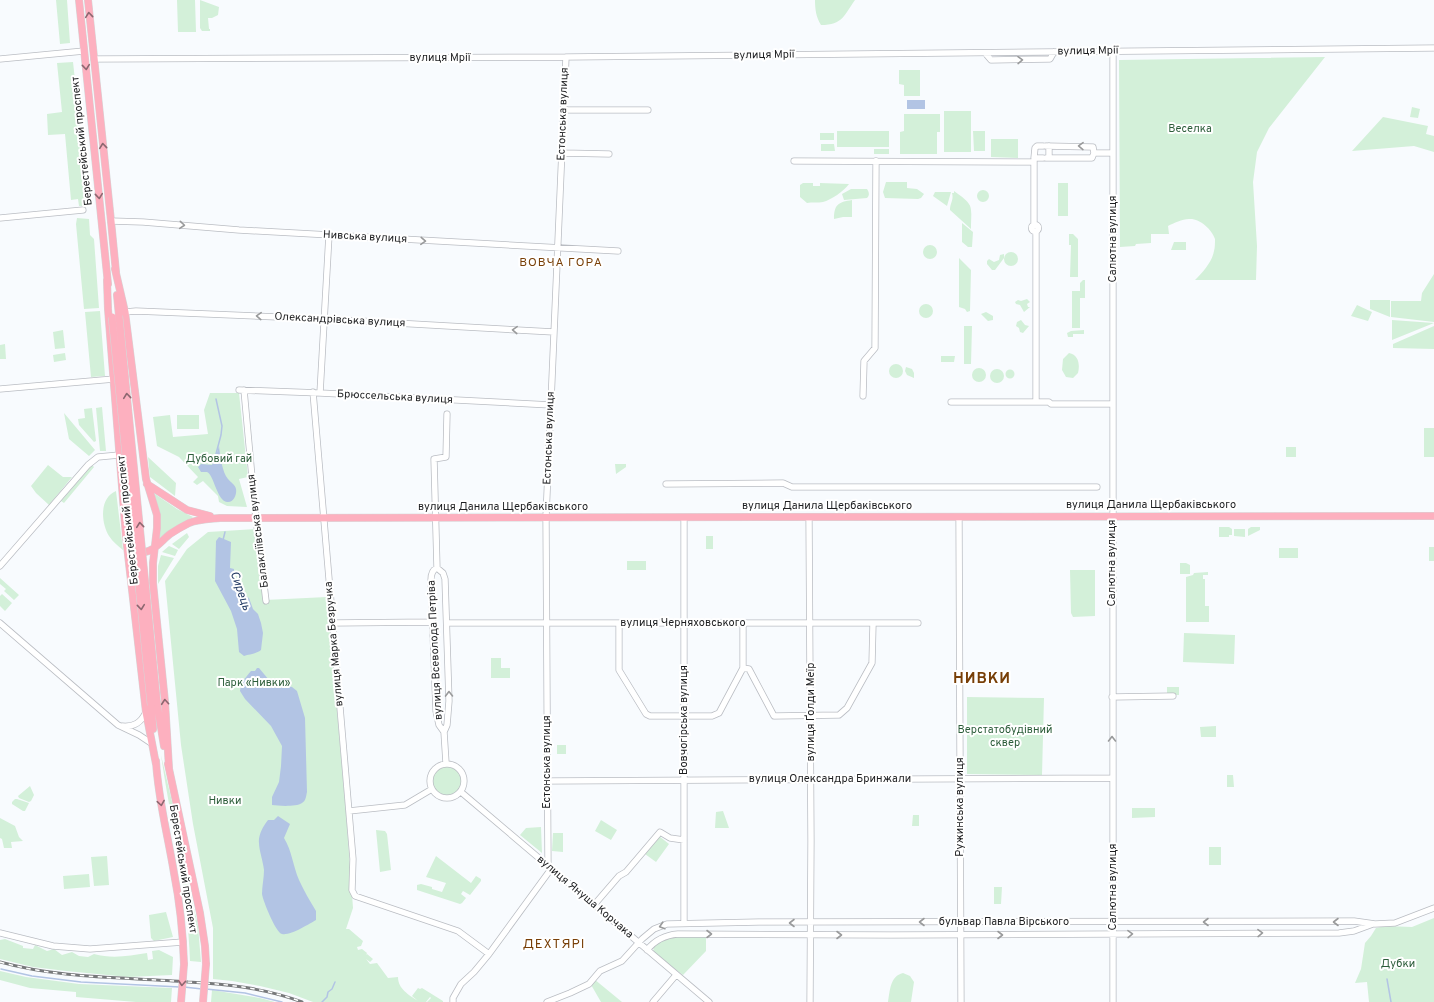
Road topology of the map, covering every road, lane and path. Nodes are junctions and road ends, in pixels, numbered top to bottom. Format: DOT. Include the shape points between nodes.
graph roads {
  1 [pos="79,0"];
  2 [pos="88,0"];
  3 [pos="1434,48"];
  4 [pos="84,51"];
  5 [pos="1113,51"];
  6 [pos="566,57"];
  7 [pos="94,58"];
  8 [pos="0,59"];
  9 [pos="564,110"];
  10 [pos="648,110"];
  11 [pos="1046,146"];
  12 [pos="562,153"];
  13 [pos="1094,153"];
  14 [pos="1113,153"];
  15 [pos="609,154"];
  16 [pos="1046,158"];
  17 [pos="1034,160"];
  18 [pos="794,161"];
  19 [pos="876,161"];
  20 [pos="83,210"];
  21 [pos="0,218"];
  22 [pos="112,221"];
  23 [pos="329,235"];
  24 [pos="558,249"];
  25 [pos="618,251"];
  26 [pos="107,280"];
  27 [pos="119,315"];
  28 [pos="325,319"];
  29 [pos="554,332"];
  30 [pos="114,380"];
  31 [pos="0,389"];
  32 [pos="241,390"];
  33 [pos="313,392"];
  34 [pos="320,393"];
  35 [pos="863,396"];
  36 [pos="951,402"];
  37 [pos="1036,402"];
  38 [pos="1112,404"];
  39 [pos="551,405"];
  40 [pos="447,414"];
  41 [pos="141,448"];
  42 [pos="121,455"];
  43 [pos="136,457"];
  44 [pos="137,466"];
  45 [pos="126,469"];
  46 [pos="145,472"];
  47 [pos="121,480"];
  48 [pos="147,484"];
  49 [pos="666,484"];
  50 [pos="1097,487"];
  51 [pos="1112,516"];
  52 [pos="1434,516"];
  53 [pos="809,517"];
  54 [pos="960,517"];
  55 [pos="220,518"];
  56 [pos="256,518"];
  57 [pos="324,518"];
  58 [pos="436,518"];
  59 [pos="546,518"];
  60 [pos="684,518"];
  61 [pos="126,537"];
  62 [pos="155,548"];
  63 [pos="0,566"];
  64 [pos="437,568"];
  65 [pos="130,575"];
  66 [pos="153,583"];
  67 [pos="266,600"];
  68 [pos="433,622"];
  69 [pos="0,623"];
  70 [pos="332,623"];
  71 [pos="447,623"];
  72 [pos="546,623"];
  73 [pos="619,623"];
  74 [pos="684,623"];
  75 [pos="743,623"];
  76 [pos="918,623"];
  77 [pos="811,624"];
  78 [pos="873,624"];
  79 [pos="743,668"];
  80 [pos="1173,696"];
  81 [pos="1112,697"];
  82 [pos="154,704"];
  83 [pos="146,712"];
  84 [pos="811,715"];
  85 [pos="684,716"];
  86 [pos="118,725"];
  87 [pos="444,732"];
  88 [pos="151,743"];
  89 [pos="446,763"];
  90 [pos="156,764"];
  91 [pos="169,768"];
  92 [pos="1112,778"];
  93 [pos="811,779"];
  94 [pos="960,779"];
  95 [pos="684,780"];
  96 [pos="547,781"];
  97 [pos="432,789"];
  98 [pos="461,792"];
  99 [pos="349,811"];
  100 [pos="684,840"];
  101 [pos="550,868"];
  102 [pos="594,905"];
  103 [pos="1434,908"];
  104 [pos="961,922"];
  105 [pos="1113,922"];
  106 [pos="684,923"];
  107 [pos="811,923"];
  108 [pos="1375,924"];
  109 [pos="0,933"];
  110 [pos="961,934"];
  111 [pos="1113,934"];
  112 [pos="811,935"];
  113 [pos="184,942"];
  114 [pos="639,942"];
  115 [pos="647,950"];
  116 [pos="489,954"];
  117 [pos="676,975"];
  118 [pos="181,1002"];
  119 [pos="203,1002"];
  120 [pos="452,1002"];
  121 [pos="547,1002"];
  122 [pos="653,1002"];
  123 [pos="709,1002"];
  124 [pos="810,1002"];
  125 [pos="961,1002"];
  126 [pos="1113,1002"];
  1 -- 4 [label="main road, Берестейський проспект"];
  7 -- 2 [label="main road, Берестейський проспект, one-way"];
  3 -- 5 [label="street, вулиця Мрії"];
  4 -- 8 [label="street"];
  4 -- 26 [label="main road, Берестейський проспект, one-way"];
  5 -- 6 [label="street, вулиця Мрії"];
  5 -- 14 [label="street, Салютна вулиця"];
  6 -- 7 [label="street, вулиця Мрії"];
  6 -- 9 [label="street, Естонська вулиця"];
  22 -- 7 [label="main road, Берестейський проспект, one-way"];
  9 -- 10 [label="street"];
  9 -- 12 [label="street, Естонська вулиця"];
  13 -- 11 [label="street, one-way" via="1093,147"];
  11 -- 16 [label="street"];
  11 -- 17 [label="street" via="1035,148"];
  12 -- 15 [label="street"];
  12 -- 24 [label="street, Естонська вулиця"];
  13 -- 14 [label="street"];
  13 -- 16 [label="street" via="1092,158"];
  14 -- 38 [label="street, Салютна вулиця"];
  16 -- 17 [label="street"];
  17 -- 19 [label="street"];
  17 -- 37 [label="street" via="1032,230 1036,232"];
  18 -- 19 [label="street"];
  19 -- 35 [label="street" via="875,348 864,361"];
  20 -- 21 [label="street"];
  22 -- 23 [label="street, Нивська вулиця, one-way"];
  22 -- 27 [label="main road, Берестейський проспект"];
  23 -- 24 [label="street, Нивська вулиця, one-way"];
  23 -- 28 [label="street"];
  24 -- 25 [label="street, Нивська вулиця"];
  24 -- 29 [label="street, Естонська вулиця"];
  26 -- 27 [label="main road, Берестейський проспект"];
  26 -- 30 [label="main road, Берестейський проспект"];
  28 -- 27 [label="street, Олександрівська вулиця, one-way" via="136,311"];
  27 -- 41 [label="main road, Берестейський проспект"];
  27 -- 82 [label="main road, Берестейський проспект, bridge"];
  29 -- 28 [label="street, Олександрівська вулиця, one-way"];
  28 -- 34 [label="street"];
  29 -- 39 [label="street, Естонська вулиця"];
  30 -- 31 [label="street"];
  30 -- 42 [label="main road, Берестейський проспект"];
  32 -- 33 [label="street, Брюссельська вулиця"];
  32 -- 56 [label="street, Балакліївська вулиця"];
  33 -- 34 [label="street, Брюссельська вулиця"];
  33 -- 57 [label="street, вулиця Марка Безручка"];
  34 -- 39 [label="street, Брюссельська вулиця"];
  36 -- 37 [label="street"];
  37 -- 38 [label="street"];
  38 -- 51 [label="street, Салютна вулиця"];
  39 -- 59 [label="street, Естонська вулиця"];
  40 -- 58 [label="street, вулиця Всеволода Петріва" via="446,457 434,459"];
  41 -- 43 [label="main road"];
  41 -- 46 [label="main road, Берестейський проспект"];
  42 -- 47 [label="main road, Берестейський проспект"];
  42 -- 63 [label="street" via="98,457 88,465"];
  44 -- 46 [label="main road"];
  45 -- 47 [label="main road"];
  46 -- 48 [label="main road, Берестейський проспект"];
  47 -- 61 [label="main road, Берестейський проспект"];
  48 -- 55 [label="main road, вулиця Данила Щербаківського" via="186,510"];
  48 -- 62 [label="main road, Берестейський проспект" via="157,515"];
  49 -- 50 [label="street"];
  51 -- 52 [label="main road, вулиця Данила Щербаківського"];
  51 -- 54 [label="main road, вулиця Данила Щербаківського"];
  51 -- 81 [label="street, Салютна вулиця"];
  53 -- 54 [label="main road, вулиця Данила Щербаківського"];
  53 -- 60 [label="main road, вулиця Данила Щербаківського"];
  53 -- 77 [label="street, вулиця Ґолди Меїр"];
  54 -- 94 [label="street, Ружинська вулиця"];
  55 -- 56 [label="main road, вулиця Данила Щербаківського"];
  55 -- 62 [label="main road, вулиця Данила Щербаківського" via="189,523"];
  56 -- 57 [label="main road, вулиця Данила Щербаківського"];
  56 -- 67 [label="street, Балакліївська вулиця"];
  57 -- 58 [label="main road, вулиця Данила Щербаківського"];
  57 -- 70 [label="street, вулиця Марка Безручка"];
  58 -- 59 [label="main road, вулиця Данила Щербаківського"];
  58 -- 64 [label="street, вулиця Всеволода Петріва"];
  59 -- 60 [label="main road, вулиця Данила Щербаківського"];
  59 -- 72 [label="street, Естонська вулиця"];
  60 -- 74 [label="street, Вовчогірська вулиця"];
  61 -- 62 [label="main road" via="138,551 146,552"];
  61 -- 65 [label="main road, Берестейський проспект"];
  62 -- 66 [label="main road, Берестейський проспект"];
  64 -- 68 [label="street, вулиця Всеволода Петріва" via="431,574 430,580"];
  64 -- 71 [label="street, вулиця Всеволода Петріва" via="445,579"];
  65 -- 66 [label="main road" via="134,567 142,565 148,568"];
  65 -- 83 [label="main road, Берестейський проспект"];
  91 -- 66 [label="main road, Берестейський проспект, one-way"];
  68 -- 70 [label="street"];
  68 -- 87 [label="street, вулиця Всеволода Петріва" via="436,711 439,725"];
  69 -- 86 [label="street"];
  70 -- 99 [label="street, вулиця Марка Безручка"];
  71 -- 72 [label="street, вулиця Черняховського"];
  87 -- 71 [label="street, вулиця Всеволода Петріва, one-way" via="449,701"];
  72 -- 73 [label="street, вулиця Черняховського"];
  72 -- 96 [label="street, Естонська вулиця"];
  73 -- 74 [label="street, вулиця Черняховського"];
  73 -- 85 [label="street" via="619,670 646,714"];
  74 -- 75 [label="street, вулиця Черняховського"];
  74 -- 85 [label="street, Вовчогірська вулиця"];
  75 -- 77 [label="street, вулиця Черняховського"];
  75 -- 79 [label="street"];
  76 -- 78 [label="street, вулиця Черняховського"];
  77 -- 78 [label="street, вулиця Черняховського"];
  77 -- 84 [label="street, вулиця Ґолди Меїр"];
  78 -- 84 [label="street" via="872,663 848,708 839,715"];
  79 -- 84 [label="street" via="749,669 774,716"];
  79 -- 85 [label="street" via="719,713 712,716"];
  80 -- 81 [label="street"];
  92 -- 81 [label="street, Салютна вулиця, one-way"];
  82 -- 90 [label="main road, Берестейський проспект"];
  82 -- 91 [label="main road, Берестейський проспект"];
  83 -- 86 [label="street" via="134,725"];
  83 -- 88 [label="main road, Берестейський проспект"];
  84 -- 93 [label="street, вулиця Ґолди Меїр"];
  85 -- 95 [label="street, Вовчогірська вулиця"];
  86 -- 88 [label="street"];
  87 -- 89 [label="street, вулиця Всеволода Петріва"];
  88 -- 90 [label="main road, Берестейський проспект"];
  89 -- 97 [label="street" via="437,766 431,774"];
  89 -- 98 [label="street" via="456,766 463,773 464,783"];
  90 -- 113 [label="main road, Берестейський проспект, one-way"];
  91 -- 119 [label="main road, Берестейський проспект, bridge" via="205,946"];
  92 -- 94 [label="street, вулиця Олександра Бринжали"];
  92 -- 105 [label="street, Салютна вулиця"];
  93 -- 94 [label="street, вулиця Олександра Бринжали"];
  93 -- 95 [label="street, вулиця Олександра Бринжали"];
  93 -- 107 [label="street, вулиця Ґолди Меїр"];
  94 -- 104 [label="street, Ружинська вулиця"];
  95 -- 96 [label="street, вулиця Олександра Бринжали"];
  95 -- 100 [label="street, Вовчогірська вулиця"];
  96 -- 101 [label="street, Естонська вулиця"];
  97 -- 98 [label="street" via="437,795 445,798"];
  97 -- 99 [label="street" via="405,805"];
  98 -- 101 [label="street, вулиця Януша Корчака"];
  99 -- 116 [label="street, вулиця Марка Безручка" via="353,859 352,890 355,896 458,931"];
  100 -- 102 [label="street" via="670,838 660,832"];
  100 -- 106 [label="street, Вовчогірська вулиця"];
  101 -- 102 [label="street, вулиця Януша Корчака"];
  101 -- 116 [label="street"];
  102 -- 114 [label="street, вулиця Януша Корчака"];
  103 -- 108 [label="street, бульвар Павла Вірського" via="1395,923"];
  104 -- 105 [label="street, бульвар Павла Вірського"];
  104 -- 107 [label="street, бульвар Павла Вірського, one-way"];
  104 -- 110 [label="street, Ружинська вулиця"];
  108 -- 105 [label="street, бульвар Павла Вірського, one-way"];
  105 -- 111 [label="street, Салютна вулиця"];
  107 -- 106 [label="street, бульвар Павла Вірського, one-way"];
  106 -- 114 [label="street, бульвар Павла Вірського, one-way" via="658,927"];
  107 -- 112 [label="street, вулиця Ґолди Меїр"];
  111 -- 108 [label="street, бульвар Павла Вірського, one-way" via="1339,933"];
  109 -- 113 [label="street" via="53,946 90,949"];
  110 -- 111 [label="street, бульвар Павла Вірського, one-way"];
  112 -- 110 [label="street, бульвар Павла Вірського, one-way"];
  110 -- 125 [label="street, Ружинська вулиця"];
  111 -- 126 [label="street, Салютна вулиця"];
  115 -- 112 [label="street, бульвар Павла Вірського, one-way" via="666,935"];
  112 -- 124 [label="street, вулиця Ґолди Меїр"];
  113 -- 118 [label="main road, Берестейський проспект, one-way, bridge"];
  114 -- 115 [label="street, вулиця Януша Корчака"];
  114 -- 121 [label="street, бульвар Павла Вірського" via="622,961 600,971 589,984"];
  115 -- 117 [label="street, вулиця Януша Корчака"];
  116 -- 120 [label="street" via="461,984"];
  117 -- 122 [label="street"];
  117 -- 123 [label="street, вулиця Януша Корчака"];
}
